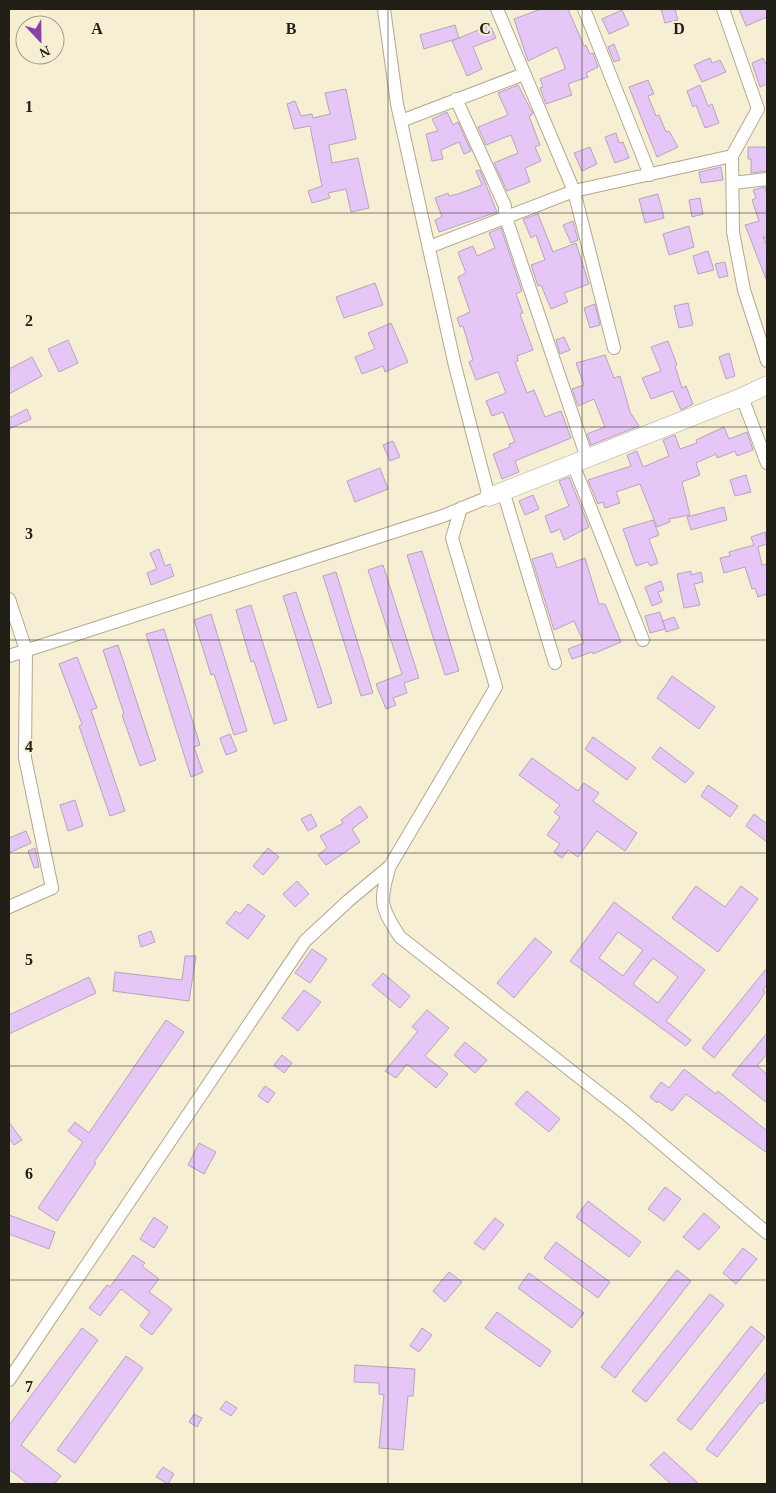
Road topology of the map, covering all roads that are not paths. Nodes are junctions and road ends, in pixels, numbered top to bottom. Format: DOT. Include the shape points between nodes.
graph roads {
  1 [pos="384,9"];
  2 [pos="497,9"];
  3 [pos="584,9"];
  4 [pos="723,9"];
  5 [pos="524,74"];
  6 [pos="456,99"];
  7 [pos="763,107"];
  8 [pos="401,121"];
  9 [pos="732,156"];
  10 [pos="650,174"];
  11 [pos="767,179"];
  12 [pos="732,183"];
  13 [pos="574,191"];
  14 [pos="505,215"];
  15 [pos="429,247"];
  16 [pos="614,348"];
  17 [pos="767,362"];
  18 [pos="767,385"];
  19 [pos="742,397"];
  20 [pos="580,461"];
  21 [pos="767,463"];
  22 [pos="496,494"];
  23 [pos="461,508"];
  24 [pos="426,522"];
  25 [pos="452,538"];
  26 [pos="9,599"];
  27 [pos="643,640"];
  28 [pos="26,650"];
  29 [pos="9,656"];
  30 [pos="555,663"];
  31 [pos="390,866"];
  32 [pos="9,908"];
  33 [pos="767,1234"];
  34 [pos="9,1380"];
  1 -- 8 [label="street"];
  2 -- 5 [label="street"];
  3 -- 10 [label="street"];
  4 -- 7 [label="street"];
  5 -- 6 [label="street"];
  5 -- 13 [label="street"];
  6 -- 8 [label="street"];
  6 -- 14 [label="street" via="506,206"];
  7 -- 9 [label="street"];
  8 -- 15 [label="street"];
  9 -- 10 [label="street"];
  9 -- 12 [label="street"];
  10 -- 13 [label="street"];
  11 -- 12 [label="street"];
  12 -- 17 [label="street" via="733,232 744,290"];
  13 -- 14 [label="street"];
  13 -- 16 [label="street"];
  14 -- 15 [label="street"];
  14 -- 20 [label="street"];
  15 -- 22 [label="street" via="455,366"];
  18 -- 19 [label="main road"];
  19 -- 20 [label="main road"];
  19 -- 21 [label="street"];
  20 -- 22 [label="main road"];
  20 -- 27 [label="street"];
  22 -- 23 [label="street"];
  22 -- 30 [label="street"];
  23 -- 24 [label="street"];
  23 -- 25 [label="street"];
  24 -- 25 [label="street" via="444,529"];
  24 -- 28 [label="street"];
  25 -- 31 [label="street" via="496,687"];
  26 -- 28 [label="street"];
  28 -- 29 [label="street"];
  28 -- 32 [label="street" via="25,758 52,888"];
  31 -- 33 [label="street" via="381,893 386,916 400,937 625,1113"];
  31 -- 34 [label="street" via="305,941"];
}
